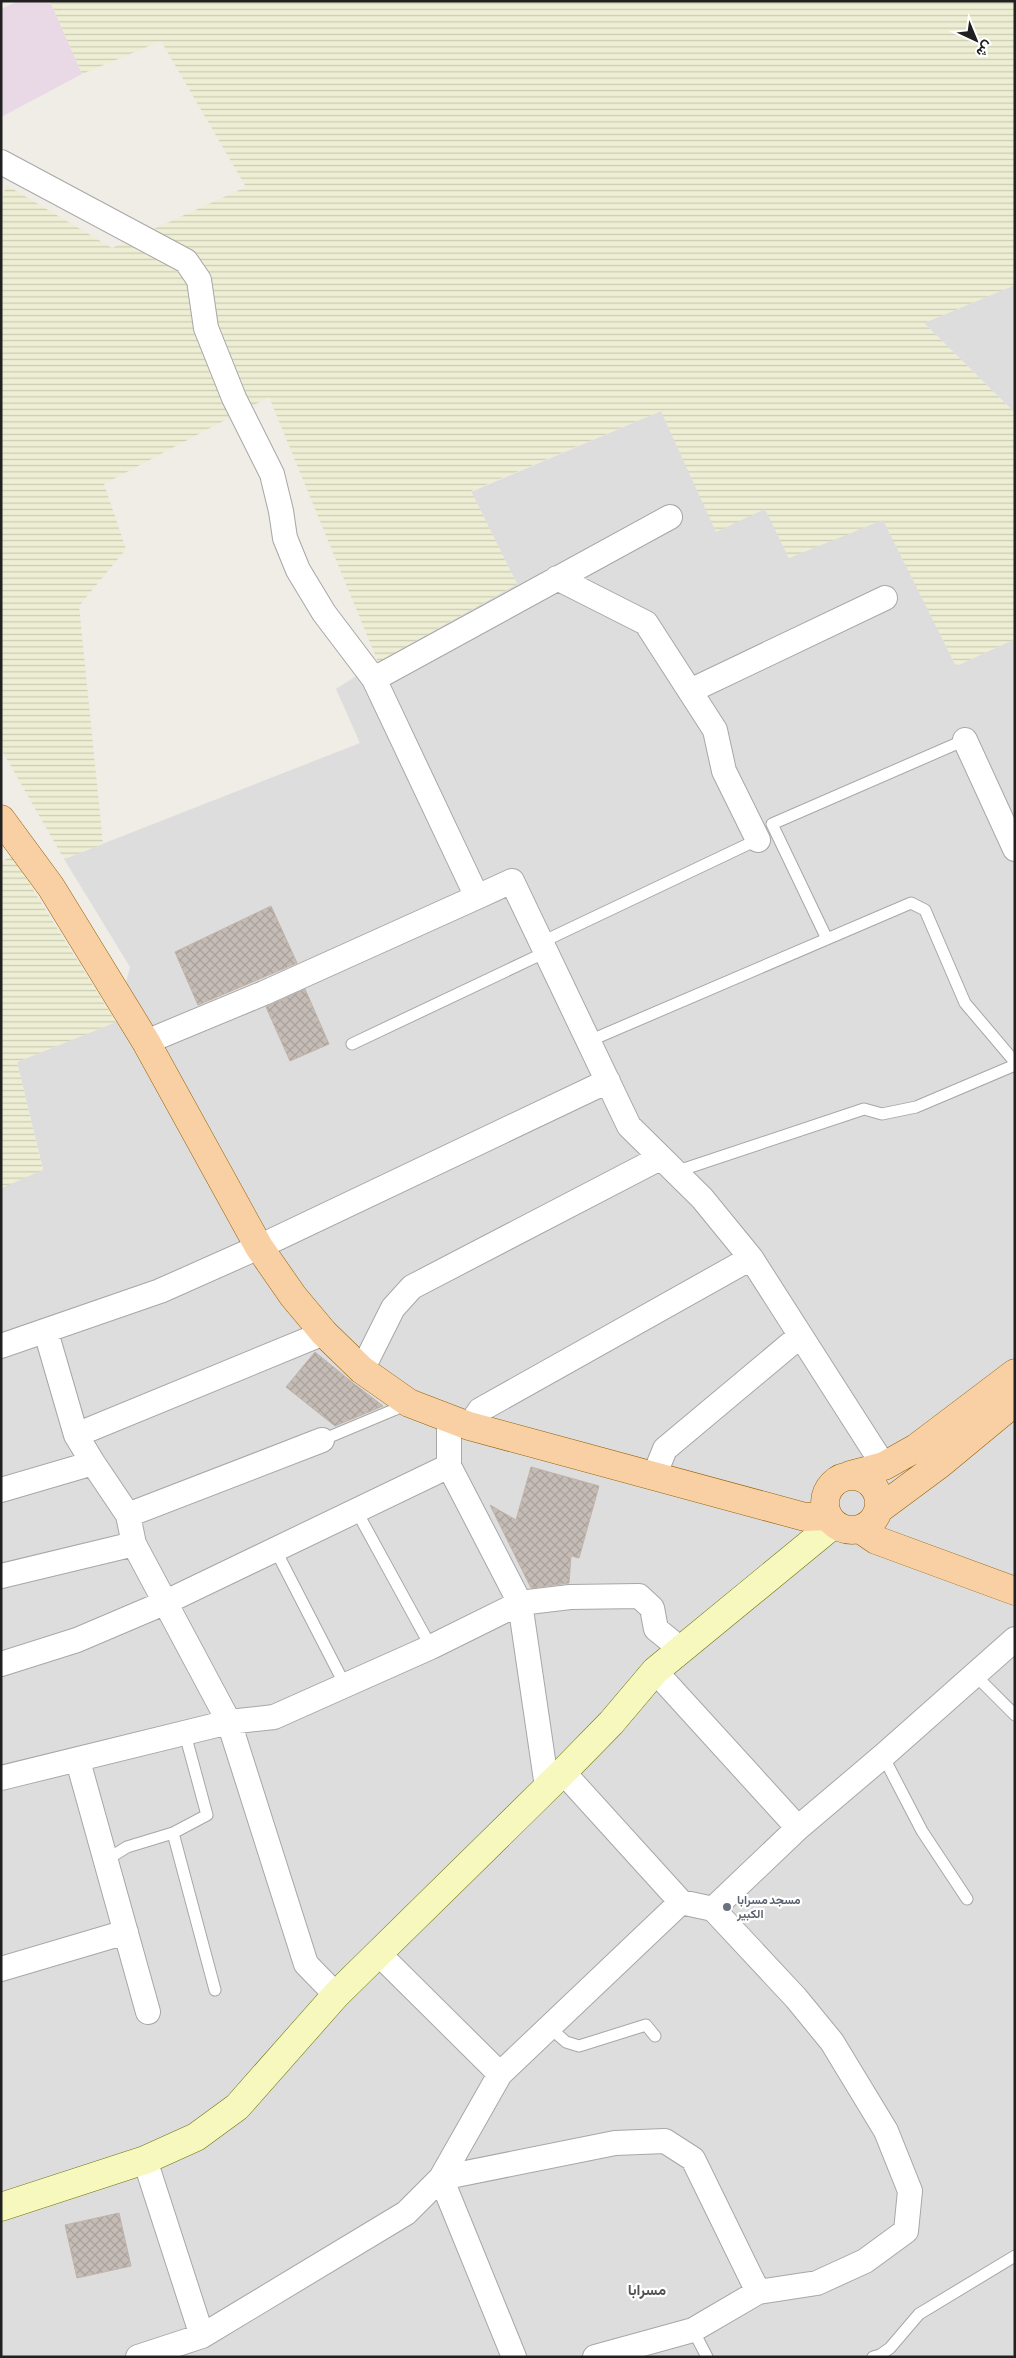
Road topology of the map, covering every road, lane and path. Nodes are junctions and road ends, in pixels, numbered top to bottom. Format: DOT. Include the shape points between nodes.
graph roads {
  1 [pos="1,162"];
  2 [pos="670,517"];
  3 [pos="557,578"];
  4 [pos="885,598"];
  5 [pos="374,679"];
  6 [pos="690,691"];
  7 [pos="964,740"];
  8 [pos="1,819"];
  9 [pos="767,836"];
  10 [pos="1015,849"];
  11 [pos="477,897"];
  12 [pos="827,939"];
  13 [pos="544,947"];
  14 [pos="589,1041"];
  15 [pos="146,1042"];
  16 [pos="352,1044"];
  17 [pos="1015,1063"];
  18 [pos="608,1081"];
  19 [pos="668,1165"];
  20 [pos="259,1247"];
  21 [pos="750,1258"];
  22 [pos="46,1332"];
  23 [pos="324,1333"];
  24 [pos="800,1336"];
  25 [pos="1,1346"];
  26 [pos="362,1370"];
  27 [pos="1015,1373"];
  28 [pos="1015,1402"];
  29 [pos="409,1403"];
  30 [pos="459,1422"];
  31 [pos="76,1434"];
  32 [pos="322,1440"];
  33 [pos="93,1463"];
  34 [pos="449,1466"];
  35 [pos="884,1466"];
  36 [pos="850,1475"];
  37 [pos="654,1476"];
  38 [pos="1,1490"];
  39 [pos="356,1510"];
  40 [pos="128,1515"];
  41 [pos="869,1519"];
  42 [pos="831,1520"];
  43 [pos="134,1544"];
  44 [pos="275,1549"];
  45 [pos="1,1576"];
  46 [pos="1015,1591"];
  47 [pos="164,1603"];
  48 [pos="520,1603"];
  49 [pos="1015,1639"];
  50 [pos="431,1647"];
  51 [pos="682,1650"];
  52 [pos="1,1664"];
  53 [pos="655,1671"];
  54 [pos="974,1674"];
  55 [pos="345,1685"];
  56 [pos="1015,1714"];
  57 [pos="229,1722"];
  58 [pos="185,1734"];
  59 [pos="884,1756"];
  60 [pos="78,1761"];
  61 [pos="1,1778"];
  62 [pos="555,1780"];
  63 [pos="798,1828"];
  64 [pos="173,1833"];
  65 [pos="106,1860"];
  66 [pos="967,1899"];
  67 [pos="681,1902"];
  68 [pos="713,1909"];
  69 [pos="126,1932"];
  70 [pos="379,1954"];
  71 [pos="1,1969"];
  72 [pos="216,1990"];
  73 [pos="336,1995"];
  74 [pos="148,2012"];
  75 [pos="549,2027"];
  76 [pos="655,2036"];
  77 [pos="500,2074"];
  78 [pos="145,2160"];
  79 [pos="441,2178"];
  80 [pos="1,2207"];
  81 [pos="1015,2256"];
  82 [pos="758,2292"];
  83 [pos="693,2330"];
  84 [pos="202,2336"];
  85 [pos="175,2351"];
  86 [pos="138,2357"];
  87 [pos="514,2357"];
  88 [pos="595,2357"];
  89 [pos="707,2357"];
  90 [pos="873,2357"];
  1 -- 5 [label="street" via="186,261 199,280 206,328 234,398 272,474 284,538 298,570 324,613"];
  2 -- 3 [label="street"];
  3 -- 5 [label="street"];
  3 -- 6 [label="street" via="646,622"];
  4 -- 6 [label="street"];
  5 -- 11 [label="street"];
  6 -- 9 [label="street" via="714,730 724,771"];
  7 -- 9 [label="lane" via="772,824"];
  7 -- 10 [label="street"];
  8 -- 15 [label="main road" via="51,887"];
  9 -- 12 [label="lane"];
  9 -- 13 [label="lane"];
  11 -- 13 [label="street" via="512,881"];
  11 -- 15 [label="street"];
  12 -- 14 [label="lane"];
  12 -- 17 [label="lane" via="912,903 925,910 965,1003"];
  13 -- 14 [label="street"];
  13 -- 16 [label="lane"];
  14 -- 18 [label="street"];
  15 -- 20 [label="main road"];
  17 -- 19 [label="lane" via="916,1107 882,1114 864,1109"];
  18 -- 19 [label="street" via="629,1126"];
  18 -- 20 [label="street"];
  19 -- 21 [label="street" via="702,1198"];
  19 -- 26 [label="street" via="412,1288 393,1308"];
  20 -- 22 [label="street" via="160,1291"];
  20 -- 23 [label="main road"];
  21 -- 24 [label="street"];
  21 -- 30 [label="street"];
  22 -- 25 [label="street"];
  22 -- 31 [label="street"];
  23 -- 26 [label="main road"];
  23 -- 31 [label="street"];
  24 -- 35 [label="street"];
  24 -- 37 [label="street" via="665,1449"];
  26 -- 29 [label="main road"];
  27 -- 35 [label="main road" via="916,1448"];
  28 -- 41 [label="main road"];
  29 -- 30 [label="main road"];
  29 -- 32 [label="lane"];
  30 -- 34 [label="street"];
  30 -- 37 [label="main road"];
  31 -- 33 [label="street"];
  32 -- 40 [label="street"];
  33 -- 38 [label="street"];
  33 -- 40 [label="street"];
  34 -- 39 [label="street"];
  34 -- 48 [label="street"];
  35 -- 36 [label="main road"];
  36 -- 41 [label="main road" via="860,1476 874,1486 879,1501"];
  36 -- 42 [label="main road" via="833,1482 828,1489 824,1508"];
  37 -- 42 [label="main road" via="805,1517"];
  39 -- 44 [label="street"];
  39 -- 50 [label="lane"];
  40 -- 43 [label="street"];
  41 -- 42 [label="main road" via="851,1530"];
  41 -- 46 [label="main road" via="876,1540"];
  42 -- 51 [label="street"];
  43 -- 45 [label="street"];
  43 -- 47 [label="street"];
  44 -- 47 [label="street"];
  44 -- 55 [label="lane"];
  47 -- 52 [label="street" via="77,1640"];
  47 -- 57 [label="street"];
  48 -- 50 [label="street"];
  48 -- 51 [label="street" via="570,1597 639,1596 652,1608 656,1629"];
  48 -- 62 [label="street"];
  49 -- 54 [label="street"];
  50 -- 55 [label="street"];
  51 -- 53 [label="street"];
  53 -- 62 [label="street" via="611,1723"];
  53 -- 63 [label="street"];
  54 -- 56 [label="lane"];
  54 -- 59 [label="street"];
  55 -- 57 [label="street" via="274,1717"];
  57 -- 58 [label="street"];
  57 -- 73 [label="street" via="306,1964"];
  58 -- 60 [label="street"];
  58 -- 64 [label="lane" via="207,1815"];
  59 -- 63 [label="street"];
  59 -- 66 [label="lane" via="922,1831"];
  60 -- 61 [label="street"];
  60 -- 65 [label="street"];
  62 -- 67 [label="street"];
  62 -- 70 [label="street"];
  63 -- 68 [label="street"];
  64 -- 65 [label="lane" via="127,1847"];
  64 -- 72 [label="lane"];
  65 -- 69 [label="street"];
  67 -- 68 [label="street"];
  67 -- 75 [label="street"];
  68 -- 82 [label="street" via="796,1998 832,2042 886,2132 910,2191 906,2231 866,2261 817,2282"];
  69 -- 71 [label="street"];
  69 -- 74 [label="street"];
  70 -- 73 [label="street"];
  70 -- 77 [label="street"];
  73 -- 78 [label="street" via="237,2107 196,2137"];
  75 -- 76 [label="lane" via="566,2042 579,2046 646,2025"];
  75 -- 77 [label="street"];
  77 -- 79 [label="street"];
  78 -- 80 [label="street"];
  78 -- 84 [label="street"];
  79 -- 82 [label="street" via="615,2144 665,2141 694,2159"];
  79 -- 84 [label="street" via="406,2213"];
  79 -- 87 [label="street"];
  81 -- 90 [label="lane" via="919,2314 890,2348"];
  82 -- 83 [label="street"];
  83 -- 88 [label="street"];
  83 -- 89 [label="lane"];
  84 -- 85 [label="street"];
  85 -- 86 [label="street"];
}
